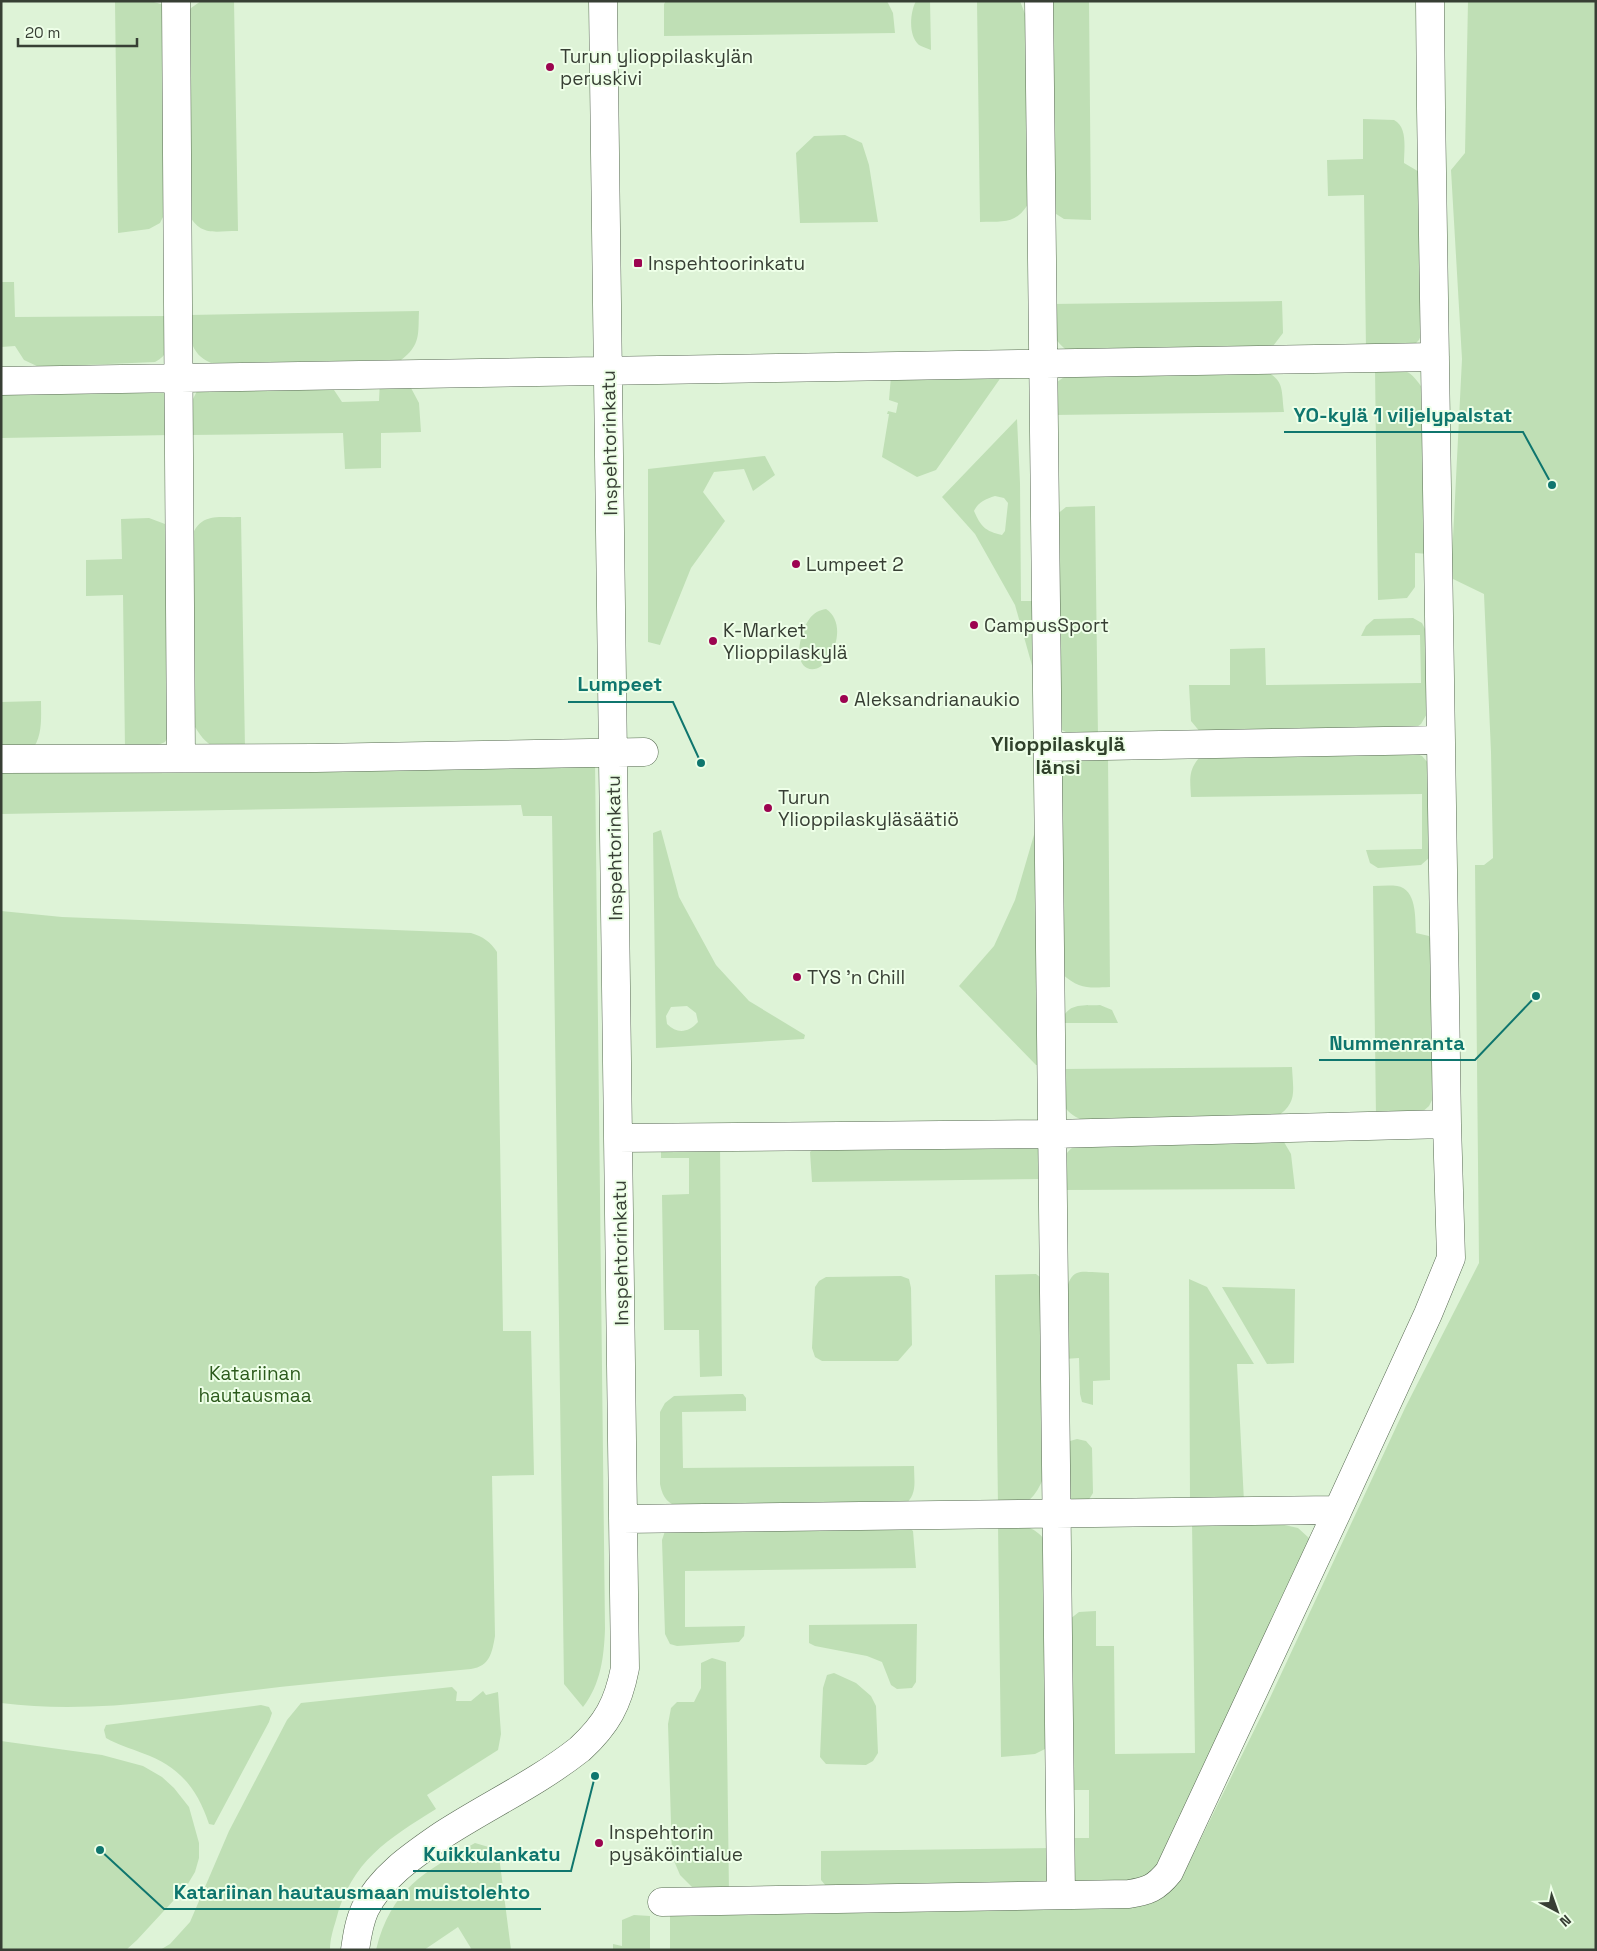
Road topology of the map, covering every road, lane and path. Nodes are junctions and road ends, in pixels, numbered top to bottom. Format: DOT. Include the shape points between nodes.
graph roads {
  1 [pos="176,1"];
  2 [pos="603,1"];
  3 [pos="1039,1"];
  4 [pos="1430,1"];
  5 [pos="1435,357"];
  6 [pos="1043,363"];
  7 [pos="608,370"];
  8 [pos="179,378"];
  9 [pos="1,381"];
  10 [pos="1441,740"];
  11 [pos="1048,747"];
  12 [pos="613,752"];
  13 [pos="644,752"];
  14 [pos="181,757"];
  15 [pos="1,759"];
  16 [pos="1447,1124"];
  17 [pos="1052,1134"];
  18 [pos="618,1138"];
  19 [pos="1338,1510"];
  20 [pos="1056,1513"];
  21 [pos="623,1519"];
  22 [pos="1060,1895"];
  23 [pos="662,1902"];
  24 [pos="355,1950"];
  1 -- 8 [label="street"];
  2 -- 7 [label="street, Inspehtorinkatu"];
  3 -- 6 [label="street"];
  4 -- 5 [label="street"];
  5 -- 6 [label="street"];
  5 -- 10 [label="street"];
  6 -- 7 [label="street"];
  6 -- 11 [label="street"];
  7 -- 8 [label="street"];
  7 -- 12 [label="street, Inspehtorinkatu"];
  8 -- 9 [label="street"];
  8 -- 14 [label="street"];
  10 -- 11 [label="street"];
  10 -- 16 [label="street"];
  11 -- 17 [label="street"];
  12 -- 13 [label="street"];
  12 -- 14 [label="street" via="316,758"];
  12 -- 18 [label="street, Inspehtorinkatu"];
  14 -- 15 [label="street"];
  16 -- 17 [label="street"];
  16 -- 19 [label="street" via="1451,1258"];
  17 -- 18 [label="street"];
  17 -- 20 [label="street"];
  18 -- 21 [label="street, Inspehtorinkatu"];
  19 -- 20 [label="street"];
  19 -- 22 [label="street" via="1169,1872 1156,1886 1144,1891"];
  20 -- 21 [label="street"];
  20 -- 22 [label="street"];
  21 -- 24 [label="street, Inspehtorinkatu" via="625,1668 614,1708 580,1750 458,1825 394,1871 376,1891 365,1910"];
  22 -- 23 [label="street"];
}
